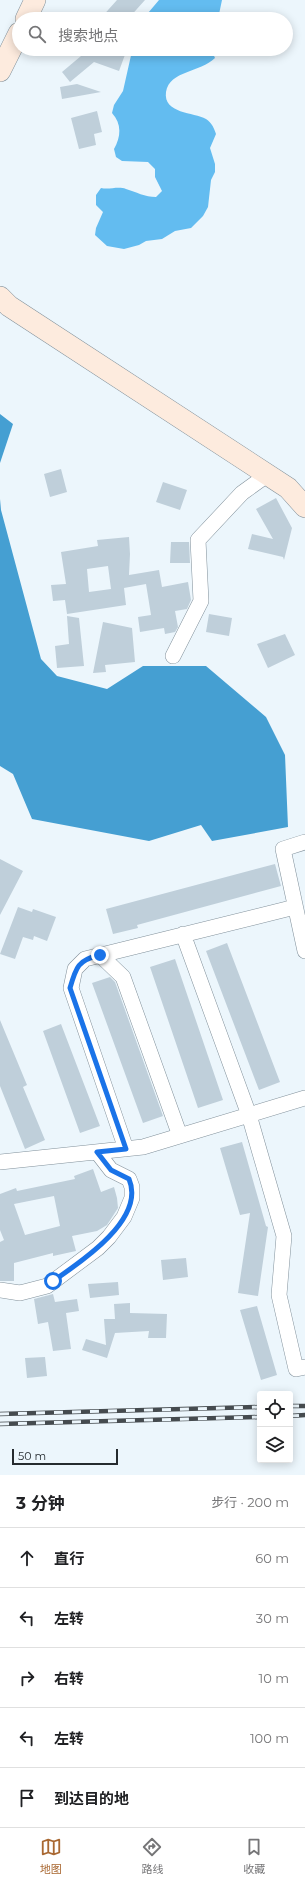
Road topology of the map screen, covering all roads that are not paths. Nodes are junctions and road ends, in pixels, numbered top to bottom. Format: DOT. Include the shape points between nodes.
graph roads {
  1 [pos="35,0"];
  2 [pos="29,12"];
  3 [pos="12,47"];
  4 [pos="0,71"];
  5 [pos="0,297"];
  6 [pos="267,475"];
  7 [pos="302,499"];
  8 [pos="173,656"];
  9 [pos="305,842"];
  10 [pos="295,907"];
  11 [pos="183,934"];
  12 [pos="305,951"];
  13 [pos="100,955"];
  14 [pos="305,1098"];
  15 [pos="249,1115"];
  16 [pos="180,1136"];
  17 [pos="126,1149"];
  18 [pos="97,1152"];
  19 [pos="0,1162"];
  20 [pos="0,1290"];
  21 [pos="305,1367"];
  1 -- 2 [label="street"];
  3 -- 4 [label="street"];
  5 -- 6 [label="street" via="9,306"];
  6 -- 7 [label="street"];
  6 -- 8 [label="street" via="242,493 198,540 201,600"];
  9 -- 10 [label="street" via="282,848"];
  10 -- 11 [label="street"];
  10 -- 12 [label="street"];
  11 -- 13 [label="street"];
  11 -- 15 [label="street"];
  13 -- 16 [label="street" via="123,977"];
  13 -- 17 [label="street" via="85,958 76,969 70,988"];
  14 -- 15 [label="street"];
  15 -- 16 [label="street"];
  15 -- 21 [label="street" via="284,1236 279,1295 296,1369"];
  16 -- 17 [label="street" via="144,1147"];
  17 -- 18 [label="street"];
  18 -- 19 [label="street"];
  18 -- 20 [label="street" via="111,1170 129,1179 132,1186 132,1198 124,1217 109,1238 98,1248 47,1286 20,1293"];
}
